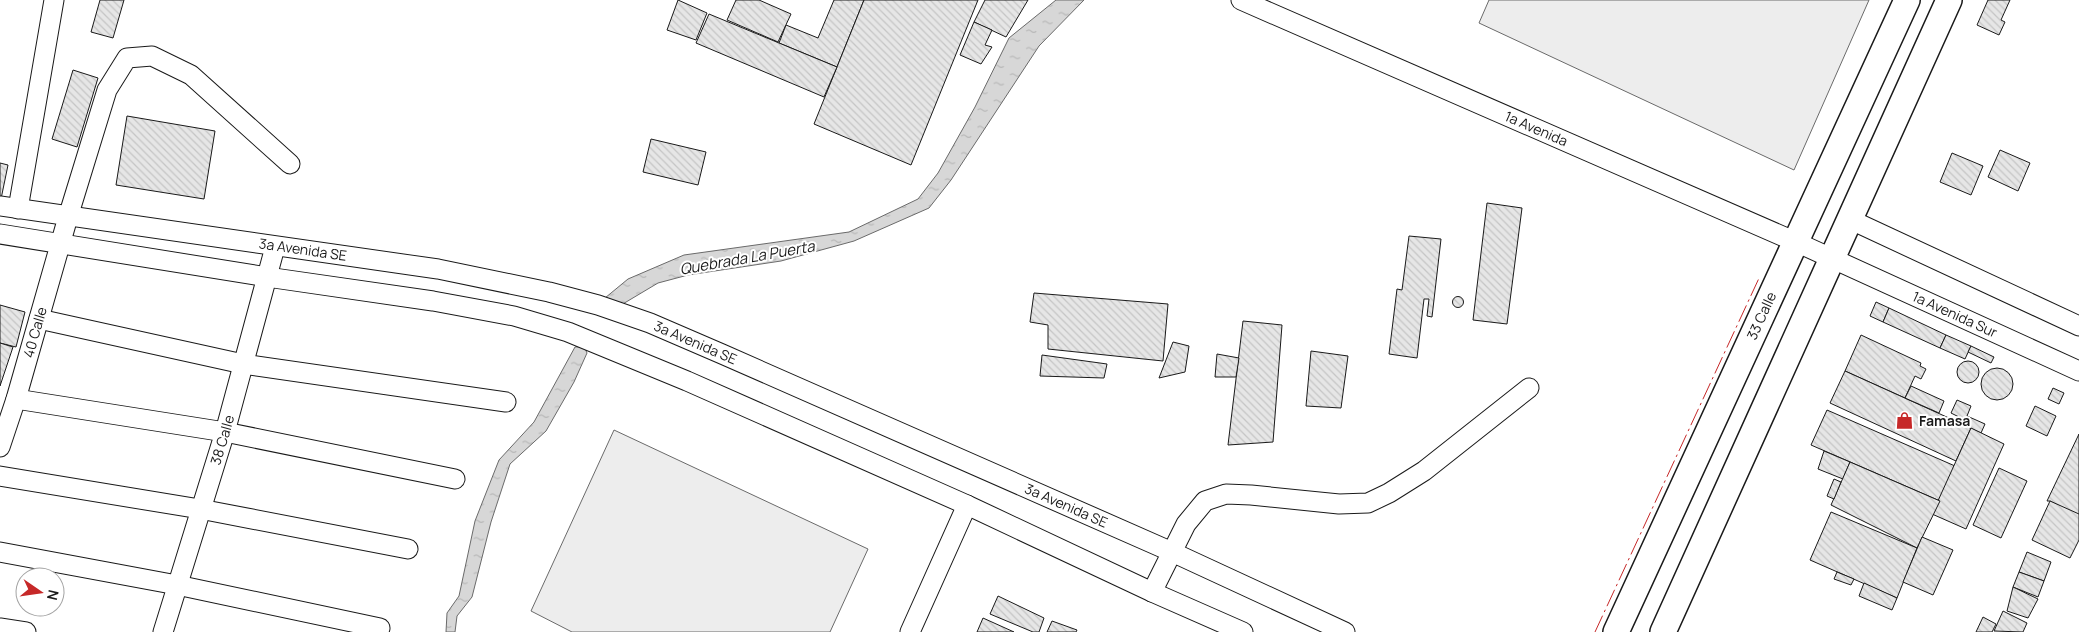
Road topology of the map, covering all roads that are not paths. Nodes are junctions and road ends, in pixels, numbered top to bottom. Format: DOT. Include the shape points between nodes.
graph roads {
  1 [pos="54,0"];
  2 [pos="1241,0"];
  3 [pos="1907,0"];
  4 [pos="1949,0"];
  5 [pos="290,164"];
  6 [pos="9,208"];
  7 [pos="68,217"];
  8 [pos="1849,219"];
  9 [pos="0,234"];
  10 [pos="1796,242"];
  11 [pos="60,243"];
  12 [pos="275,247"];
  13 [pos="1831,259"];
  14 [pos="267,277"];
  15 [pos="39,319"];
  16 [pos="2079,326"];
  17 [pos="243,364"];
  18 [pos="2079,372"];
  19 [pos="1529,388"];
  20 [pos="16,399"];
  21 [pos="506,402"];
  22 [pos="225,432"];
  23 [pos="0,447"];
  24 [pos="0,476"];
  25 [pos="455,479"];
  26 [pos="967,504"];
  27 [pos="200,509"];
  28 [pos="408,549"];
  29 [pos="0,552"];
  30 [pos="1172,552"];
  31 [pos="177,585"];
  32 [pos="1152,592"];
  33 [pos="0,628"];
  34 [pos="380,628"];
  35 [pos="26,632"];
  36 [pos="163,632"];
  37 [pos="910,632"];
  38 [pos="1243,632"];
  39 [pos="1345,632"];
  40 [pos="1616,632"];
  41 [pos="1663,632"];
  1 -- 6 [label="street"];
  2 -- 10 [label="street, 1a Avenida"];
  3 -- 10 [label="main road, 33 Calle"];
  4 -- 8 [label="main road"];
  5 -- 7 [label="street, 40 Calle" via="191,75 152,56 127,58 107,90"];
  6 -- 7 [label="street, 3a Avenida SE"];
  7 -- 11 [label="street, 40 Calle"];
  7 -- 12 [label="street, 3a Avenida SE"];
  8 -- 13 [label="main road"];
  8 -- 16 [label="street"];
  9 -- 11 [label="street"];
  10 -- 13 [label="street, 1a Avenida"];
  10 -- 40 [label="main road, 33 Calle"];
  11 -- 14 [label="street"];
  11 -- 15 [label="street, 40 Calle"];
  12 -- 14 [label="street, 38 Calle"];
  12 -- 30 [label="street, 3a Avenida SE" via="438,269 598,305 650,323"];
  13 -- 18 [label="street, 1a Avenida Sur"];
  13 -- 41 [label="main road"];
  14 -- 17 [label="street, 38 Calle"];
  14 -- 26 [label="street" via="434,301 514,316 568,332 688,381"];
  15 -- 17 [label="street"];
  15 -- 20 [label="street, 40 Calle"];
  17 -- 21 [label="street"];
  17 -- 22 [label="street, 38 Calle"];
  19 -- 30 [label="street" via="1424,471 1368,503 1339,504 1226,494 1205,502 1186,524"];
  20 -- 22 [label="street"];
  20 -- 23 [label="street, 40 Calle"];
  22 -- 25 [label="street"];
  22 -- 27 [label="street, 38 Calle"];
  24 -- 27 [label="street"];
  26 -- 32 [label="street"];
  26 -- 37 [label="street"];
  27 -- 28 [label="street"];
  27 -- 31 [label="street, 38 Calle"];
  29 -- 31 [label="street"];
  30 -- 32 [label="street"];
  30 -- 39 [label="street, 3a Avenida SE"];
  31 -- 34 [label="street"];
  31 -- 36 [label="street, 38 Calle"];
  32 -- 38 [label="street"];
  33 -- 35 [label="street"];
}
